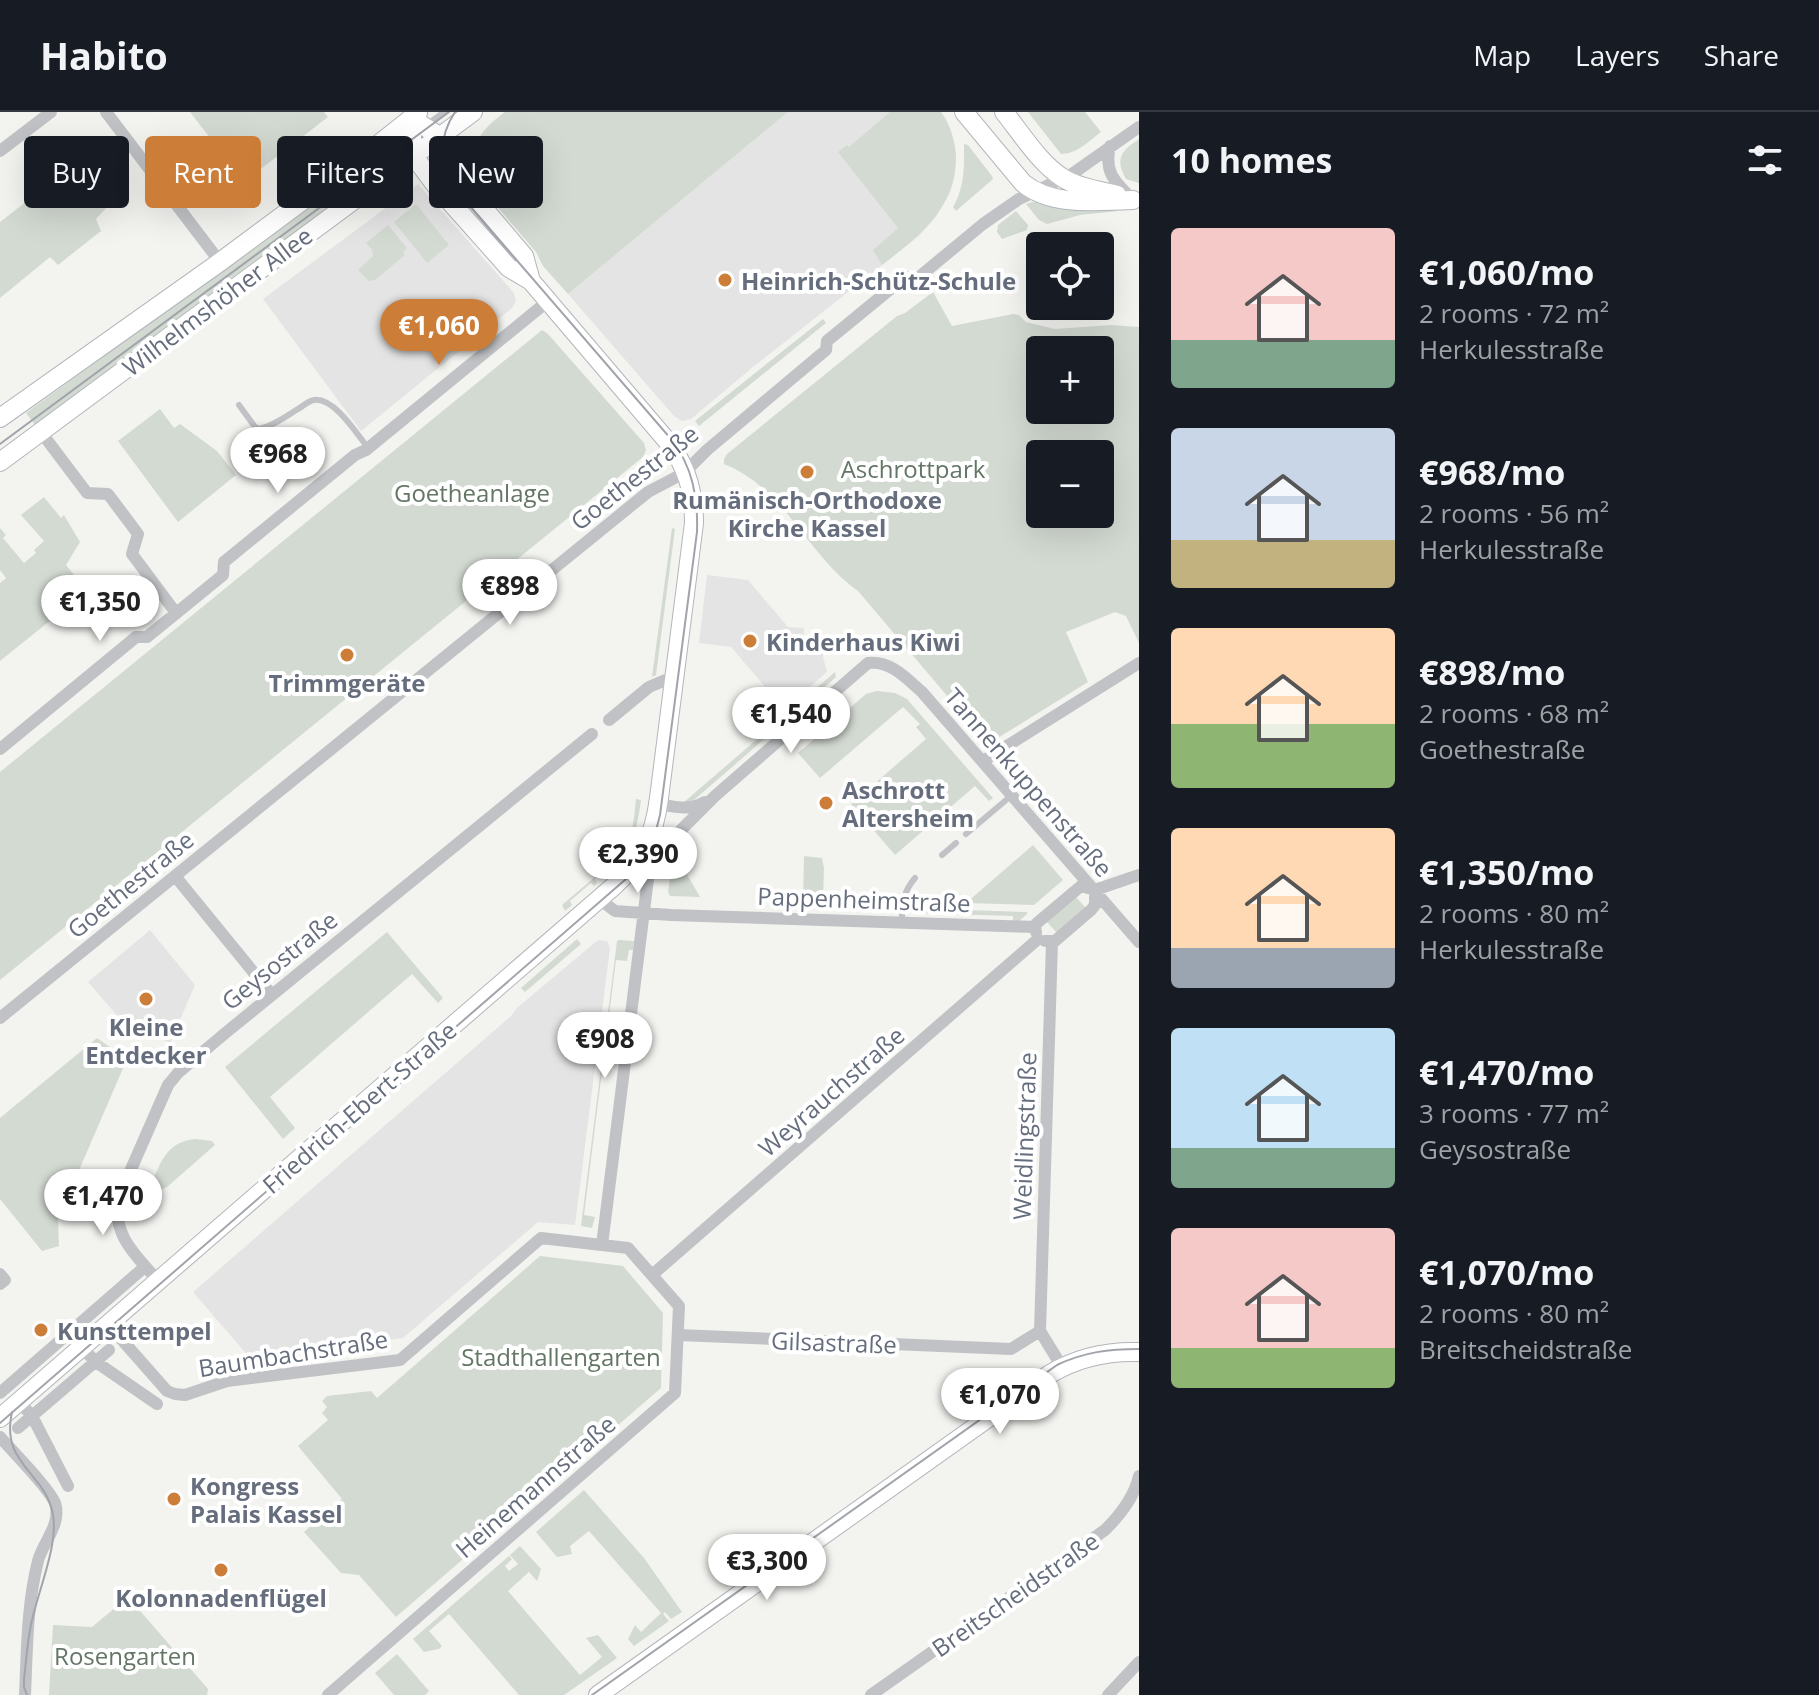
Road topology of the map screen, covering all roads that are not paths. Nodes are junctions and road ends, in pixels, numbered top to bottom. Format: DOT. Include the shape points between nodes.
graph roads {
  1 [pos="51,112"];
  2 [pos="106,112"];
  3 [pos="444,112"];
  4 [pos="473,112"];
  5 [pos="964,112"];
  6 [pos="1004,112"];
  7 [pos="1139,127"];
  8 [pos="418,128"];
  9 [pos="1110,146"];
  10 [pos="0,151"];
  11 [pos="1063,178"];
  12 [pos="1032,191"];
  13 [pos="1136,201"];
  14 [pos="220,262"];
  15 [pos="531,281"];
  16 [pos="548,301"];
  17 [pos="239,405"];
  18 [pos="0,418"];
  19 [pos="41,432"];
  20 [pos="368,448"];
  21 [pos="0,462"];
  22 [pos="686,471"];
  23 [pos="176,613"];
  24 [pos="877,662"];
  25 [pos="1139,663"];
  26 [pos="675,676"];
  27 [pos="609,720"];
  28 [pos="592,734"];
  29 [pos="0,749"];
  30 [pos="983,761"];
  31 [pos="1012,795"];
  32 [pos="715,796"];
  33 [pos="664,805"];
  34 [pos="966,834"];
  35 [pos="956,843"];
  36 [pos="644,851"];
  37 [pos="942,855"];
  38 [pos="1139,875"];
  39 [pos="175,876"];
  40 [pos="915,878"];
  41 [pos="1095,890"];
  42 [pos="599,899"];
  43 [pos="644,913"];
  44 [pos="902,922"];
  45 [pos="1036,933"];
  46 [pos="1052,942"];
  47 [pos="1139,942"];
  48 [pos="272,995"];
  49 [pos="0,1018"];
  50 [pos="602,1245"];
  51 [pos="140,1271"];
  52 [pos="0,1274"];
  53 [pos="652,1275"];
  54 [pos="158,1281"];
  55 [pos="0,1284"];
  56 [pos="109,1313"];
  57 [pos="1040,1331"];
  58 [pos="678,1335"];
  59 [pos="78,1342"];
  60 [pos="109,1350"];
  61 [pos="1139,1352"];
  62 [pos="96,1362"];
  63 [pos="1062,1367"];
  64 [pos="13,1397"];
  65 [pos="157,1404"];
  66 [pos="0,1417"];
  67 [pos="18,1428"];
  68 [pos="0,1437"];
  69 [pos="1139,1476"];
  70 [pos="68,1486"];
  71 [pos="1139,1662"];
  72 [pos="604,1693"];
  73 [pos="25,1695"];
  74 [pos="328,1695"];
  75 [pos="871,1695"];
  76 [pos="1108,1695"];
  1 -- 10 [label="street"];
  2 -- 14 [label="street"];
  3 -- 8 [label="lane"];
  4 -- 8 [label="street, Wilhelmshöher Allee"];
  5 -- 12 [label="street"];
  6 -- 11 [label="street"];
  7 -- 9 [label="street, Goethestraße"];
  8 -- 14 [label="street, Wilhelmshöher Allee" via="375,147"];
  8 -- 15 [label="street" via="451,154 468,190 524,256"];
  8 -- 15 [label="street" via="437,187 509,268"];
  8 -- 19 [label="street, Wilhelmshöher Allee"];
  9 -- 11 [label="street, Goethestraße"];
  9 -- 13 [label="street" via="1109,172"];
  11 -- 12 [label="street, Goethestraße"];
  11 -- 13 [label="street"];
  12 -- 13 [label="street" via="1059,199"];
  12 -- 22 [label="street, Goethestraße" via="919,277 905,277 893,286"];
  14 -- 18 [label="street, Wilhelmshöher Allee"];
  15 -- 16 [label="street"];
  16 -- 20 [label="street"];
  16 -- 22 [label="street" via="668,442"];
  17 -- 20 [label="lane" via="259,429 308,402 326,402"];
  19 -- 21 [label="street, Wilhelmshöher Allee"];
  19 -- 23 [label="street" via="87,493 108,494 138,534 132,554"];
  20 -- 23 [label="street" via="224,562 223,575"];
  22 -- 26 [label="street" via="694,523"];
  22 -- 39 [label="street, Goethestraße" via="648,492"];
  23 -- 29 [label="street" via="147,637 136,637"];
  24 -- 30 [label="street, Tannenkuppenstraße" via="892,667 922,692"];
  24 -- 32 [label="street, Friedrich-Ebert-Straße" via="868,663"];
  25 -- 30 [label="street"];
  26 -- 27 [label="street" via="649,687"];
  26 -- 33 [label="street"];
  28 -- 48 [label="street, Geysostraße"];
  30 -- 31 [label="street, Tannenkuppenstraße"];
  31 -- 34 [label="lane"];
  31 -- 41 [label="street, Tannenkuppenstraße"];
  32 -- 33 [label="street, Friedrich-Ebert-Straße" via="696,807"];
  32 -- 36 [label="street, Friedrich-Ebert-Straße" via="679,832"];
  33 -- 36 [label="street"];
  35 -- 37 [label="lane"];
  36 -- 42 [label="street, Friedrich-Ebert-Straße"];
  36 -- 43 [label="street" via="649,871"];
  38 -- 41 [label="street"];
  39 -- 48 [label="street"];
  39 -- 49 [label="street, Goethestraße"];
  40 -- 44 [label="lane" via="903,897"];
  41 -- 45 [label="street, Weyrauchstraße" via="1081,886 1074,891 1041,919"];
  41 -- 46 [label="street" via="1095,905"];
  41 -- 47 [label="street, Tannenkuppenstraße"];
  42 -- 43 [label="street, Pappenheimstraße" via="615,911"];
  42 -- 54 [label="street, Friedrich-Ebert-Straße"];
  43 -- 44 [label="street, Pappenheimstraße"];
  43 -- 50 [label="street"];
  44 -- 45 [label="street, Pappenheimstraße"];
  45 -- 46 [label="street"];
  45 -- 53 [label="street, Weyrauchstraße"];
  46 -- 57 [label="street, Weidlingstraße"];
  48 -- 54 [label="street, Geysostraße" via="172,1079 118,1199 123,1239"];
  50 -- 53 [label="street, Baumbachstraße" via="628,1248"];
  50 -- 56 [label="street, Baumbachstraße" via="541,1238 400,1360 227,1381 185,1395 167,1391"];
  51 -- 56 [label="street"];
  52 -- 55 [label="street" via="5,1280"];
  53 -- 58 [label="street, Heinemannstraße" via="679,1306"];
  54 -- 56 [label="street, Friedrich-Ebert-Straße"];
  56 -- 59 [label="street"];
  56 -- 66 [label="street, Friedrich-Ebert-Straße"];
  57 -- 58 [label="street, Gilsastraße" via="1011,1349"];
  57 -- 63 [label="street"];
  58 -- 74 [label="street, Heinemannstraße" via="675,1393"];
  59 -- 62 [label="street"];
  59 -- 64 [label="street" via="39,1356"];
  60 -- 62 [label="street"];
  61 -- 63 [label="street" via="1088,1356"];
  62 -- 64 [label="street"];
  62 -- 65 [label="street"];
  63 -- 72 [label="street"];
  64 -- 67 [label="street"];
  64 -- 70 [label="street"];
  68 -- 73 [label="street" via="51,1496 56,1509 33,1584"];
  69 -- 75 [label="street, Breitscheidstraße" via="1122,1512 1105,1530"];
  71 -- 76 [label="street"];
}
